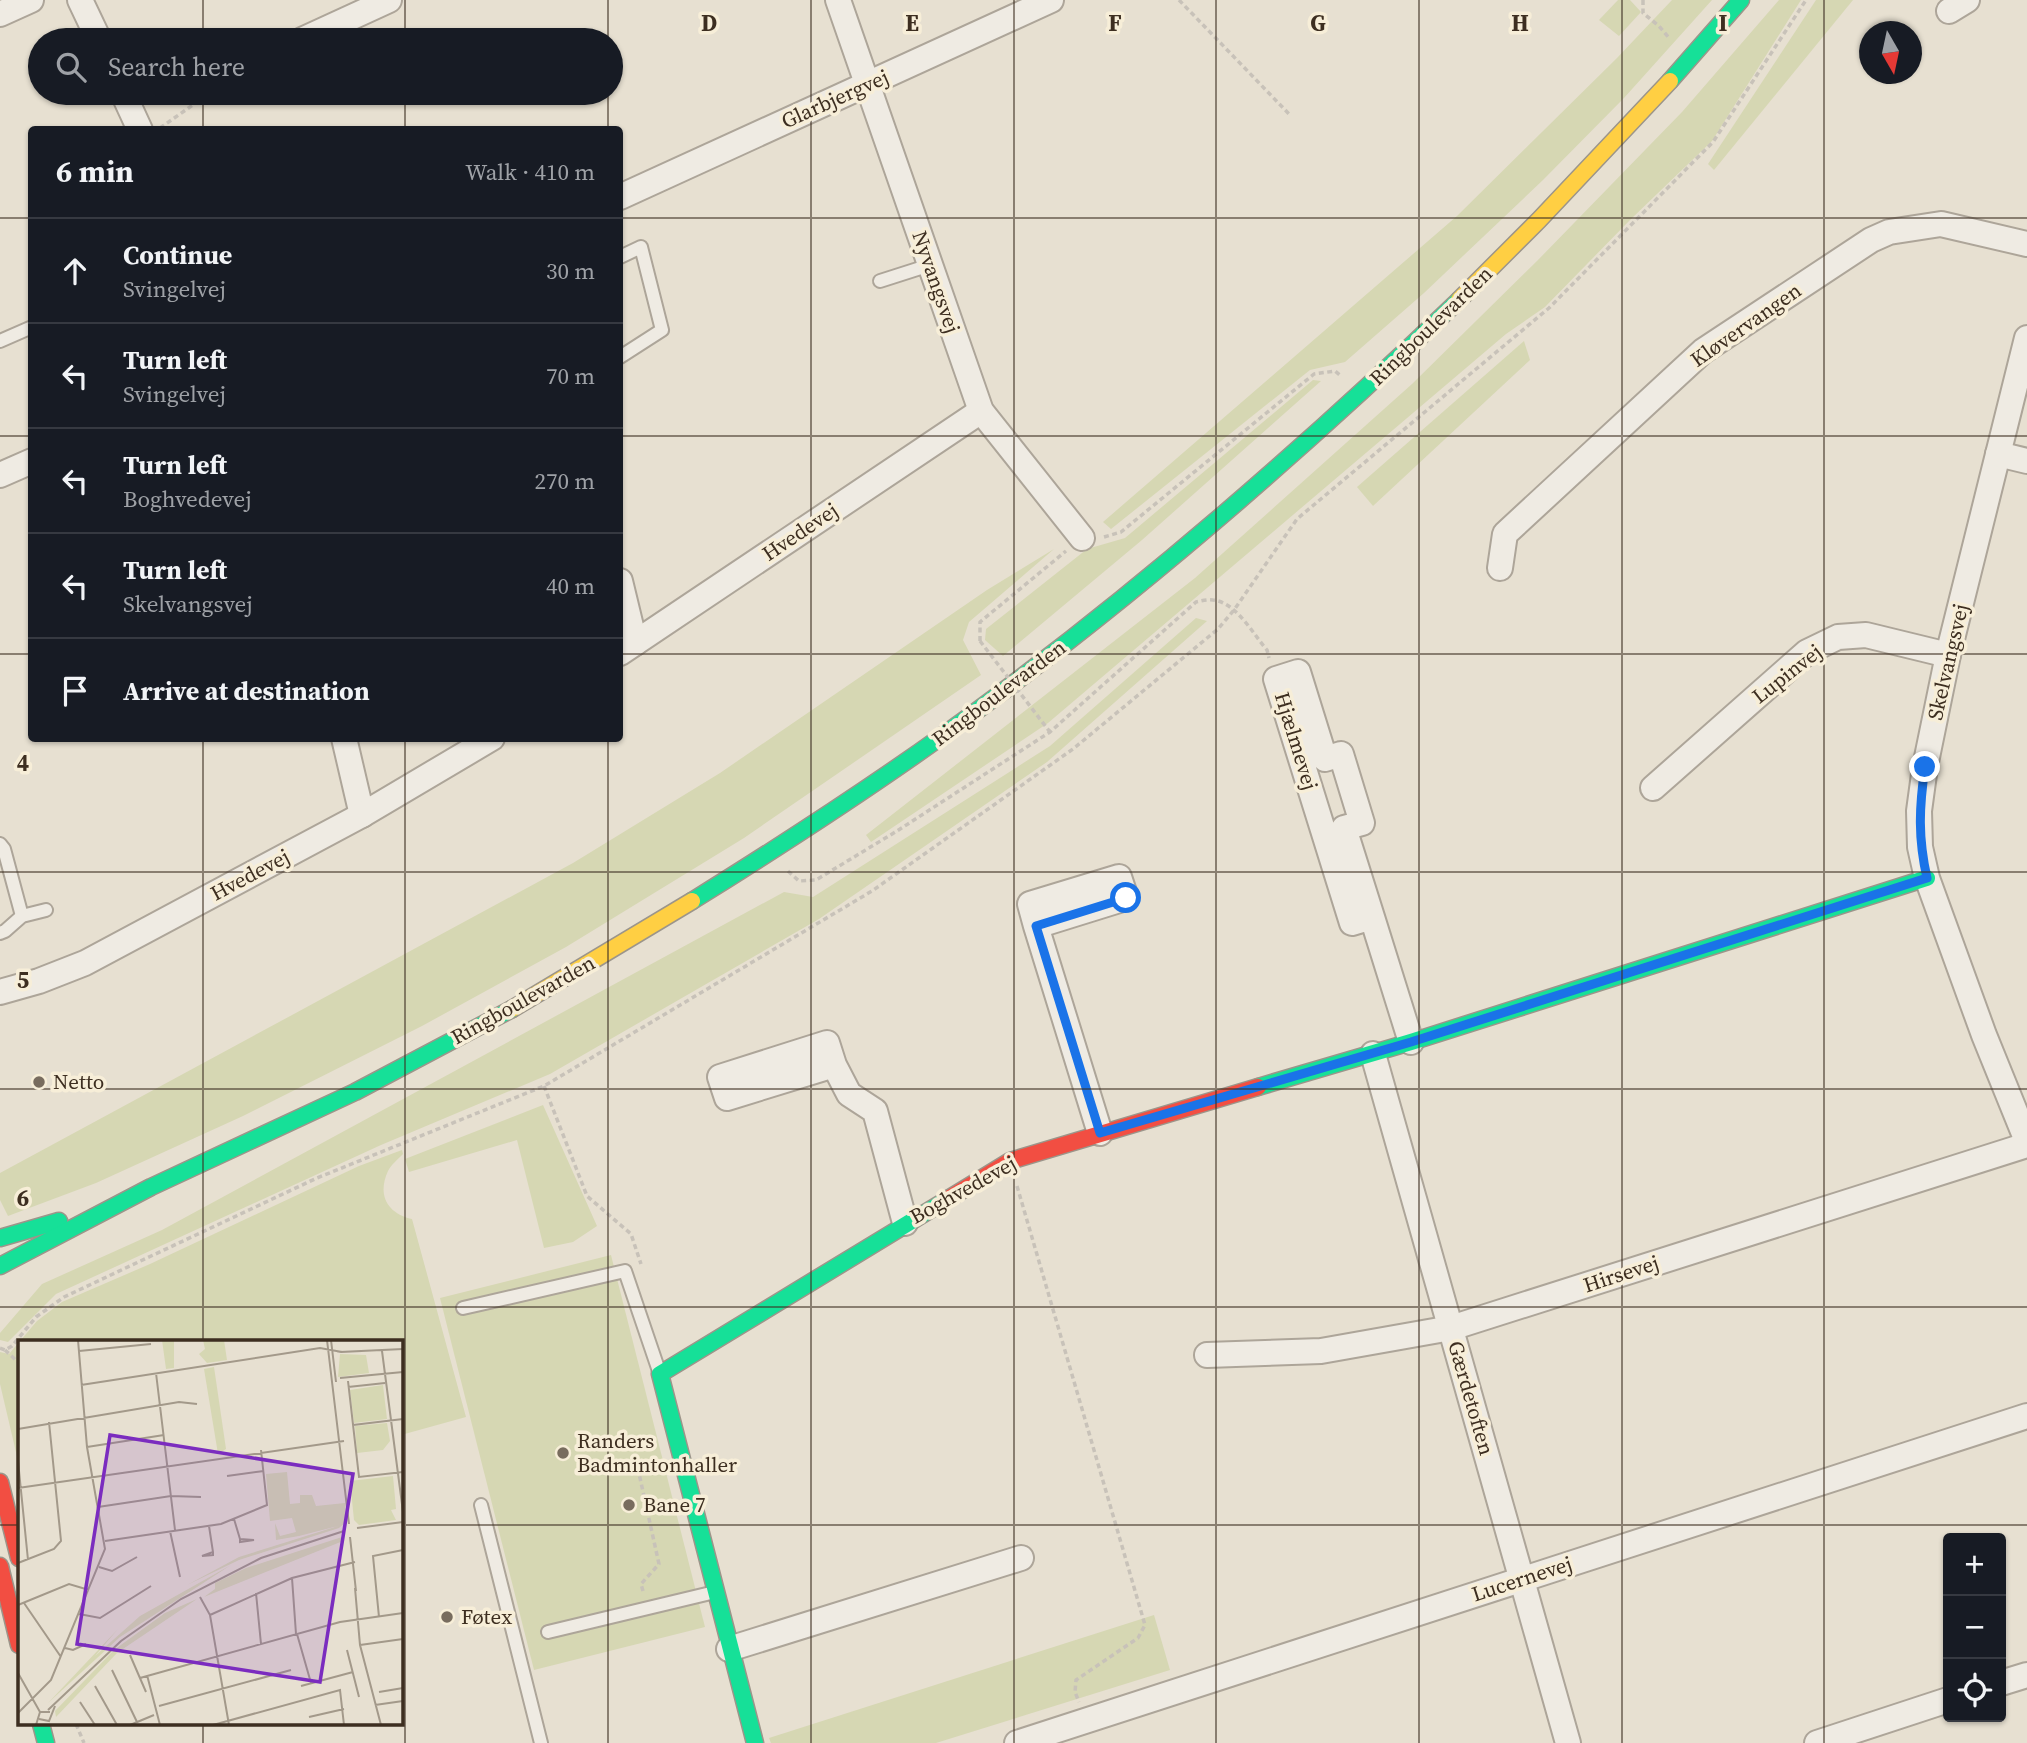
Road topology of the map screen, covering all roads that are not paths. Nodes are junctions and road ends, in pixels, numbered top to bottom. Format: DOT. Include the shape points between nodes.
graph roads {
  1 [pos="31,0"];
  2 [pos="80,0"];
  3 [pos="389,0"];
  4 [pos="838,0"];
  5 [pos="1051,0"];
  6 [pos="1741,0"];
  7 [pos="0,14"];
  8 [pos="93,28"];
  9 [pos="328,28"];
  10 [pos="867,85"];
  11 [pos="129,105"];
  12 [pos="138,126"];
  13 [pos="623,196"];
  14 [pos="2027,244"];
  15 [pos="623,256"];
  16 [pos="930,265"];
  17 [pos="880,281"];
  18 [pos="28,329"];
  19 [pos="2027,338"];
  20 [pos="0,341"];
  21 [pos="623,355"];
  22 [pos="981,411"];
  23 [pos="1998,454"];
  24 [pos="2027,461"];
  25 [pos="28,463"];
  26 [pos="0,475"];
  27 [pos="1082,538"];
  28 [pos="1500,568"];
  29 [pos="623,610"];
  30 [pos="627,648"];
  31 [pos="1948,655"];
  32 [pos="345,742"];
  33 [pos="485,742"];
  34 [pos="1653,789"];
  35 [pos="362,815"];
  36 [pos="0,844"];
  37 [pos="1927,878"];
  38 [pos="46,910"];
  39 [pos="22,916"];
  40 [pos="1372,917"];
  41 [pos="1036,926"];
  42 [pos="0,933"];
  43 [pos="0,992"];
  44 [pos="1411,1042"];
  45 [pos="1373,1054"];
  46 [pos="834,1065"];
  47 [pos="1100,1133"];
  48 [pos="2027,1143"];
  49 [pos="121,1202"];
  50 [pos="905,1223"];
  51 [pos="0,1238"];
  52 [pos="0,1266"];
  53 [pos="463,1308"];
  54 [pos="1451,1328"];
  55 [pos="1207,1355"];
  56 [pos="660,1374"];
  57 [pos="2027,1416"];
  58 [pos="0,1482"];
  59 [pos="481,1505"];
  60 [pos="18,1554"];
  61 [pos="1021,1558"];
  62 [pos="0,1566"];
  63 [pos="1522,1579"];
  64 [pos="715,1592"];
  65 [pos="548,1632"];
  66 [pos="18,1641"];
  67 [pos="729,1649"];
  68 [pos="2027,1675"];
  69 [pos="2006,1681"];
  70 [pos="1943,1702"];
  71 [pos="42,1726"];
  72 [pos="46,1743"];
  73 [pos="541,1743"];
  74 [pos="755,1743"];
  75 [pos="1017,1743"];
  76 [pos="1568,1743"];
  77 [pos="1816,1743"];
  1 -- 7 [label="street"];
  2 -- 8 [label="street"];
  3 -- 9 [label="street"];
  4 -- 10 [label="street, Nyvangsvej"];
  5 -- 10 [label="street, Glarbjergvej"];
  6 -- 49 [label="main road, Ringboulevarden" via="1669,85 1450,311 1362,393 1098,618 935,741 639,935 500,1016 335,1102"];
  10 -- 13 [label="street, Glarbjergvej"];
  10 -- 16 [label="street, Nyvangsvej"];
  11 -- 12 [label="street"];
  14 -- 28 [label="street, Kløvervangen" via="1941,223 1889,232 1871,240 1703,351 1504,534"];
  15 -- 21 [label="lane" via="640,247 662,330"];
  16 -- 17 [label="lane"];
  16 -- 22 [label="street, Nyvangsvej"];
  18 -- 20 [label="lane"];
  19 -- 23 [label="street, Skelvangsvej"];
  22 -- 27 [label="street, Nyvangsvej"];
  22 -- 30 [label="street, Hvedevej"];
  23 -- 24 [label="street"];
  23 -- 31 [label="street, Skelvangsvej"];
  25 -- 26 [label="street"];
  29 -- 30 [label="street"];
  31 -- 34 [label="street, Lupinvej" via="1866,635 1838,637 1807,652"];
  31 -- 37 [label="street, Skelvangsvej" via="1919,811"];
  32 -- 35 [label="street"];
  33 -- 35 [label="street, Hvedevej"];
  35 -- 43 [label="street, Hvedevej" via="85,963"];
  36 -- 39 [label="lane"];
  37 -- 44 [label="main road, Boghvedevej"];
  37 -- 48 [label="street, Skelvangsvej"];
  38 -- 39 [label="lane"];
  39 -- 42 [label="lane"];
  40 -- 40 [label="street, Hjælmevej" via="1352,923 1276,679 1298,673 1325,759 1341,754 1362,823 1344,828"];
  40 -- 44 [label="street, Hjælmevej"];
  41 -- 47 [label="street"];
  44 -- 45 [label="main road, Boghvedevej"];
  45 -- 47 [label="main road, Boghvedevej"];
  45 -- 54 [label="street, Gærdetoften"];
  46 -- 50 [label="street" via="849,1094 875,1111"];
  47 -- 50 [label="main road, Boghvedevej" via="1010,1161"];
  48 -- 54 [label="street, Hirsevej"];
  49 -- 51 [label="main road, Ringboulevarden"];
  49 -- 52 [label="main road, Ringboulevarden"];
  50 -- 56 [label="main road, Boghvedevej"];
  53 -- 56 [label="lane" via="625,1271"];
  54 -- 55 [label="street, Hirsevej" via="1321,1351"];
  54 -- 63 [label="street, Gærdetoften"];
  56 -- 64 [label="main road"];
  57 -- 63 [label="street, Lucernevej"];
  58 -- 60 [label="main road"];
  59 -- 73 [label="lane"];
  61 -- 67 [label="street"];
  62 -- 66 [label="main road"];
  63 -- 75 [label="street, Lucernevej"];
  63 -- 76 [label="street, Gærdetoften"];
  64 -- 65 [label="lane"];
  64 -- 67 [label="main road"];
  67 -- 74 [label="main road"];
  68 -- 69 [label="street"];
  70 -- 77 [label="street"];
  71 -- 72 [label="main road"];
}
